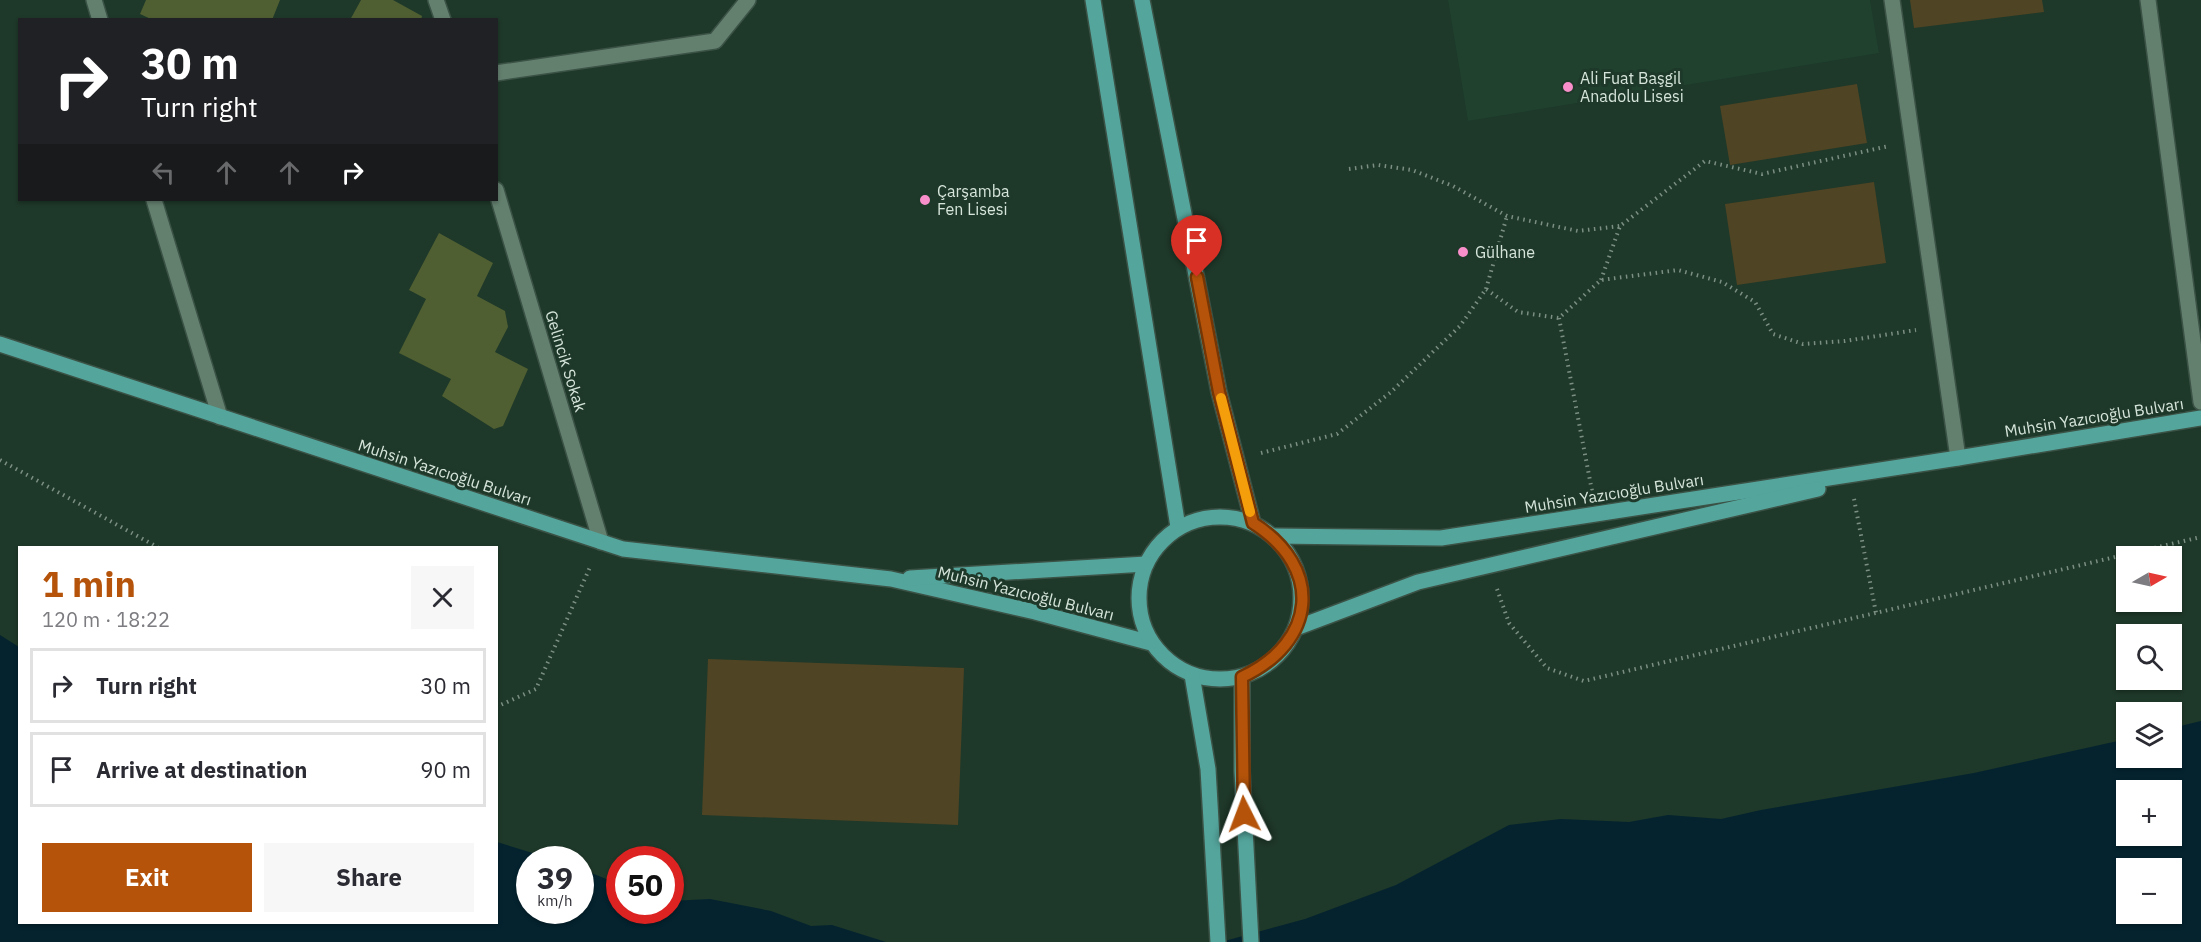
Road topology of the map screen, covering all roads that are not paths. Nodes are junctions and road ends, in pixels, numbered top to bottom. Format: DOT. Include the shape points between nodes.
graph roads {
  1 [pos="94,0"];
  2 [pos="436,0"];
  3 [pos="748,0"];
  4 [pos="1094,0"];
  5 [pos="1142,0"];
  6 [pos="1892,0"];
  7 [pos="2148,0"];
  8 [pos="99,18"];
  9 [pos="442,18"];
  10 [pos="498,74"];
  11 [pos="498,197"];
  12 [pos="154,201"];
  13 [pos="0,344"];
  14 [pos="2201,402"];
  15 [pos="220,417"];
  16 [pos="2201,418"];
  17 [pos="1958,458"];
  18 [pos="1253,523"];
  19 [pos="1178,527"];
  20 [pos="1274,536"];
  21 [pos="601,542"];
  22 [pos="1146,564"];
  23 [pos="891,579"];
  24 [pos="1296,628"];
  25 [pos="1151,643"];
  26 [pos="1192,675"];
  27 [pos="1242,677"];
  28 [pos="1218,942"];
  29 [pos="1251,942"];
  1 -- 8 [label="street"];
  2 -- 9 [label="street"];
  3 -- 10 [label="street" via="715,42"];
  4 -- 19 [label="main road"];
  5 -- 18 [label="main road" via="1217,381"];
  6 -- 17 [label="street"];
  7 -- 14 [label="street"];
  11 -- 21 [label="street, Gelincik Sokak"];
  12 -- 15 [label="street"];
  13 -- 15 [label="main road, Muhsin Yazıcıoğlu Bulvarı"];
  15 -- 21 [label="main road, Muhsin Yazıcıoğlu Bulvarı"];
  16 -- 17 [label="main road, Muhsin Yazıcıoğlu Bulvarı"];
  17 -- 20 [label="main road, Muhsin Yazıcıoğlu Bulvarı" via="1441,538"];
  17 -- 24 [label="main road, Muhsin Yazıcıoğlu Bulvarı" via="1418,582"];
  18 -- 19 [label="main road" via="1229,517 1203,518"];
  18 -- 20 [label="main road"];
  19 -- 22 [label="main road" via="1159,544"];
  20 -- 24 [label="main road" via="1290,556 1300,579 1302,604"];
  21 -- 23 [label="main road, Muhsin Yazıcıoğlu Bulvarı" via="623,549"];
  22 -- 23 [label="main road, Muhsin Yazıcıoğlu Bulvarı"];
  22 -- 25 [label="main road" via="1139,592 1141,618"];
  23 -- 25 [label="main road, Muhsin Yazıcıoğlu Bulvarı"];
  24 -- 27 [label="main road" via="1284,650 1265,667"];
  25 -- 26 [label="main road" via="1169,662"];
  26 -- 27 [label="main road" via="1218,680"];
  26 -- 28 [label="main road" via="1208,769"];
  27 -- 29 [label="main road" via="1242,771"];
}
